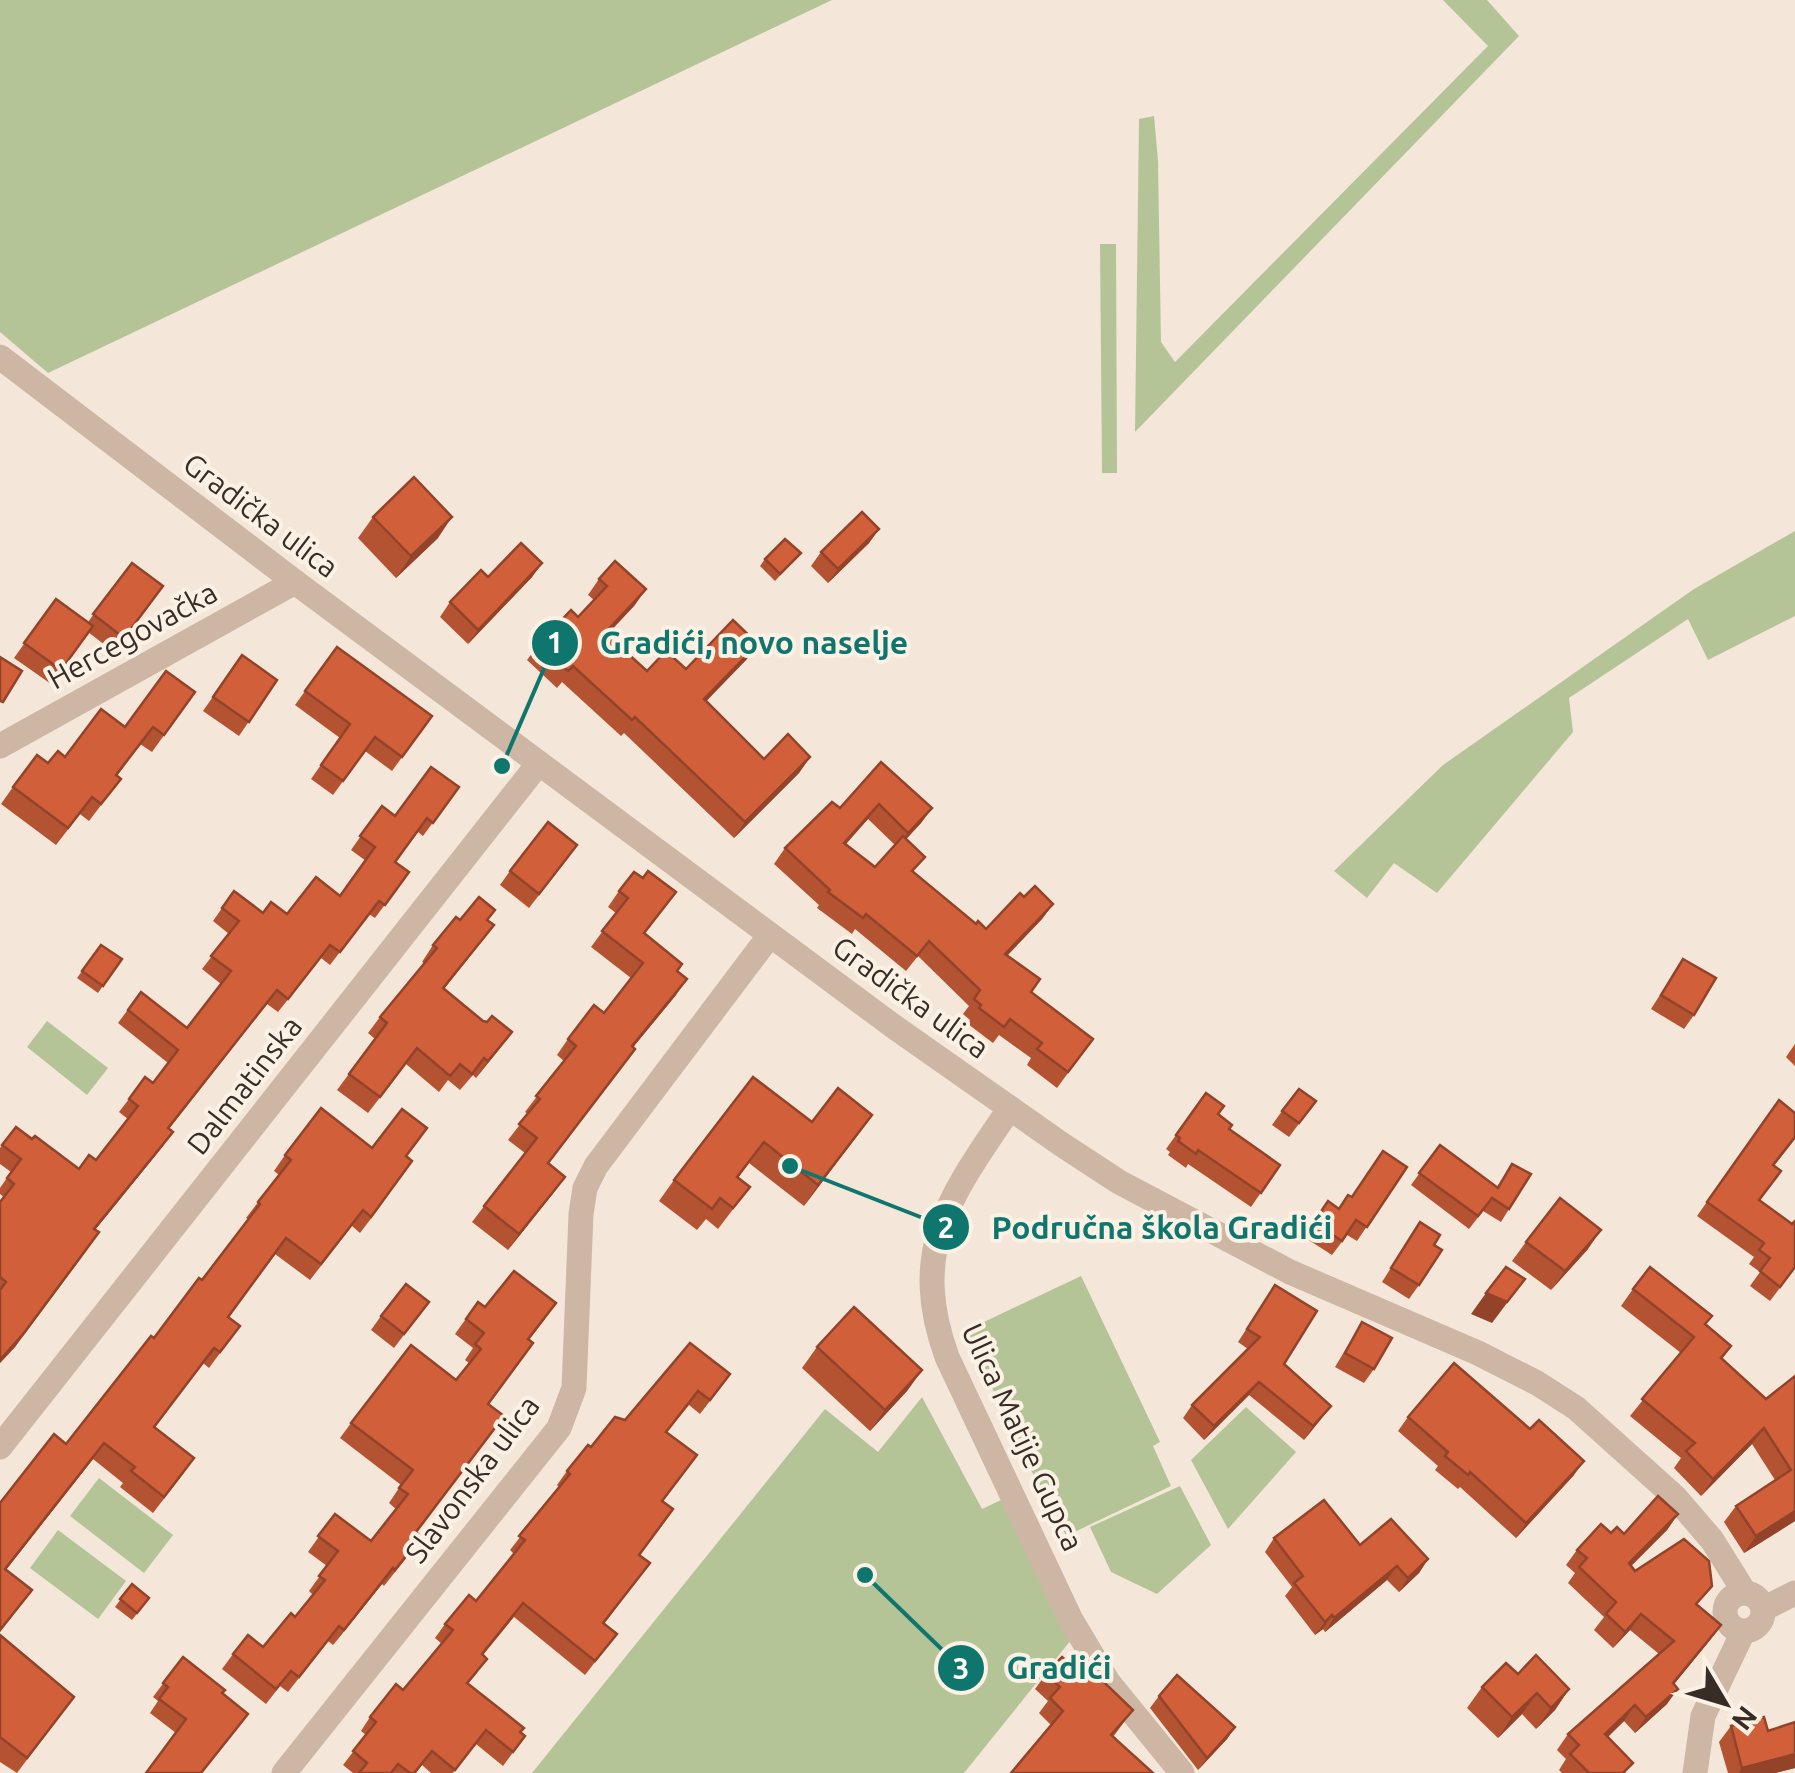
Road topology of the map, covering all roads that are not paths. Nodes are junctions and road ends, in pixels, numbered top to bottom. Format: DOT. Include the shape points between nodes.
graph roads {
  1 [pos="0,357"];
  2 [pos="295,582"];
  3 [pos="0,746"];
  4 [pos="539,763"];
  5 [pos="770,935"];
  6 [pos="1010,1108"];
  7 [pos="0,1447"];
  8 [pos="1795,1593"];
  9 [pos="1754,1601"];
  10 [pos="284,1773"];
  11 [pos="1182,1773"];
  12 [pos="1695,1773"];
  1 -- 2 [label="street, Gradička ulica"];
  2 -- 3 [label="street, Hercegovačka"];
  2 -- 4 [label="street, Gradička ulica"];
  4 -- 5 [label="street, Gradička ulica"];
  4 -- 7 [label="street, Dalmatinska"];
  5 -- 6 [label="street, Gradička ulica"];
  5 -- 10 [label="street, Slavonska ulica" via="618,1134 585,1188 574,1388 558,1428"];
  6 -- 9 [label="street, Gradička ulica" via="1174,1212 1546,1388 1675,1497"];
  6 -- 11 [label="street, Ulica Matije Gupca" via="944,1218 932,1258 936,1326 1071,1620 1108,1682"];
  8 -- 9 [label="street"];
  9 -- 12 [label="street" via="1730,1600 1728,1623 1743,1632 1703,1716"];
}
